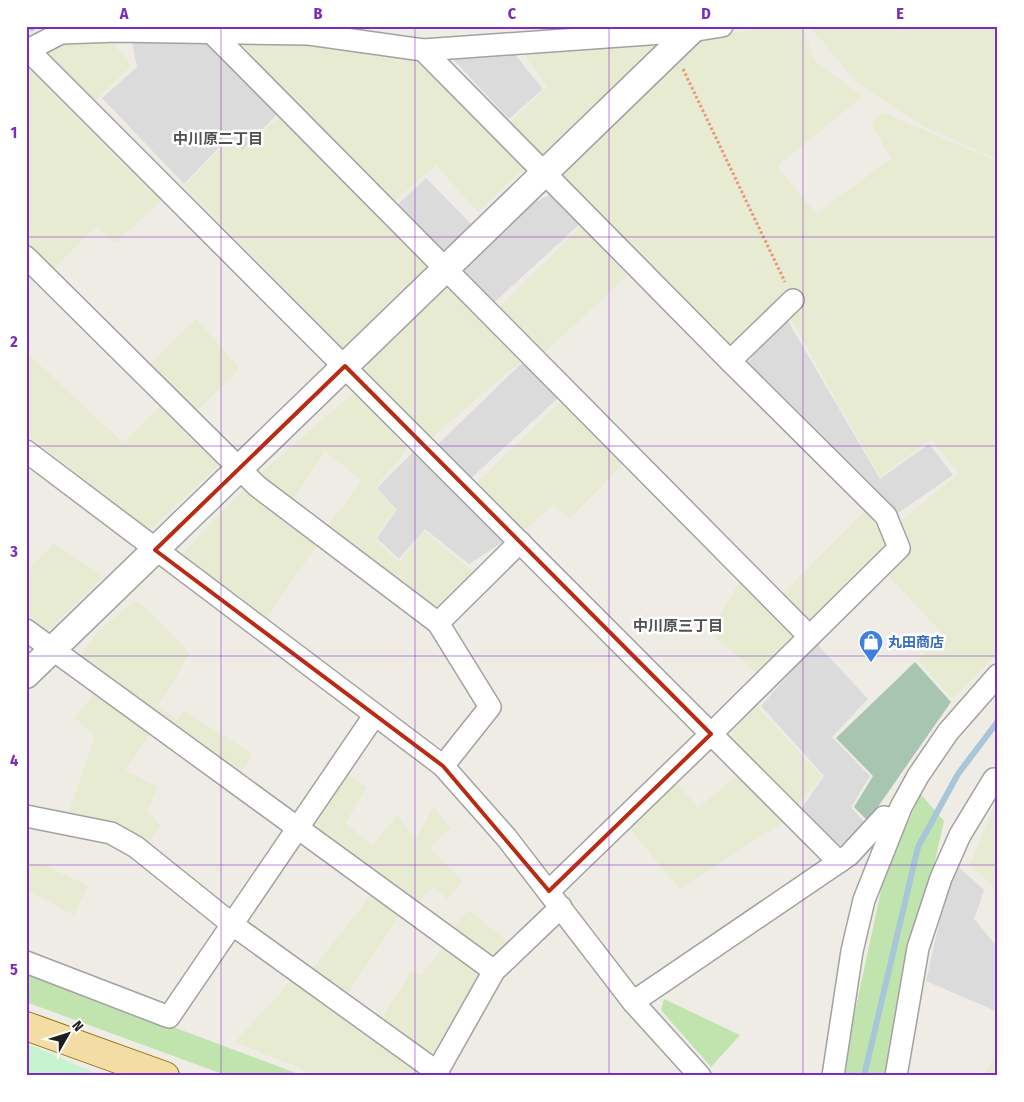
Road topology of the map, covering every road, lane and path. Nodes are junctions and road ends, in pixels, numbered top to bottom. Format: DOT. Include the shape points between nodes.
graph roads {
  1 [pos="722,26"];
  2 [pos="212,32"];
  3 [pos="682,40"];
  4 [pos="27,49"];
  5 [pos="423,50"];
  6 [pos="544,173"];
  7 [pos="26,257"];
  8 [pos="445,270"];
  9 [pos="793,300"];
  10 [pos="730,361"];
  11 [pos="345,366"];
  12 [pos="26,451"];
  13 [pos="239,469"];
  14 [pos="520,542"];
  15 [pos="155,550"];
  16 [pos="438,623"];
  17 [pos="26,630"];
  18 [pos="809,636"];
  19 [pos="53,649"];
  20 [pos="26,675"];
  21 [pos="998,675"];
  22 [pos="374,716"];
  23 [pos="711,734"];
  24 [pos="443,766"];
  25 [pos="994,779"];
  26 [pos="26,816"];
  27 [pos="896,819"];
  28 [pos="298,828"];
  29 [pos="839,862"];
  30 [pos="555,899"];
  31 [pos="233,924"];
  32 [pos="26,962"];
  33 [pos="494,971"];
  34 [pos="633,1002"];
  35 [pos="26,1026"];
  36 [pos="437,1074"];
  37 [pos="165,1076"];
  38 [pos="700,1076"];
  39 [pos="833,1076"];
  40 [pos="896,1076"];
  1 -- 3 [label="street"];
  2 -- 4 [label="street" via="116,30 61,33"];
  2 -- 5 [label="street" via="308,34"];
  2 -- 8 [label="street"];
  3 -- 5 [label="street"];
  3 -- 6 [label="street"];
  3 -- 9 [label="path"];
  4 -- 11 [label="street"];
  5 -- 6 [label="street"];
  6 -- 8 [label="street"];
  6 -- 10 [label="street"];
  7 -- 13 [label="street"];
  8 -- 11 [label="street"];
  8 -- 18 [label="street"];
  9 -- 10 [label="street"];
  10 -- 18 [label="street" via="886,516 899,548"];
  11 -- 13 [label="street"];
  11 -- 14 [label="street"];
  12 -- 15 [label="street"];
  13 -- 15 [label="street"];
  13 -- 16 [label="street"];
  14 -- 16 [label="street"];
  14 -- 23 [label="street"];
  15 -- 19 [label="street"];
  15 -- 22 [label="street"];
  16 -- 24 [label="street" via="490,707"];
  17 -- 19 [label="street"];
  18 -- 23 [label="street"];
  19 -- 20 [label="street"];
  19 -- 28 [label="street"];
  21 -- 27 [label="street" via="938,747 918,776"];
  22 -- 24 [label="street"];
  22 -- 28 [label="street"];
  23 -- 29 [label="street"];
  23 -- 30 [label="street"];
  24 -- 30 [label="street"];
  25 -- 40 [label="street" via="960,835 941,878 918,948"];
  26 -- 31 [label="street" via="111,833 136,848"];
  27 -- 29 [label="street" via="884,817"];
  27 -- 39 [label="street" via="864,900 852,951"];
  28 -- 31 [label="street"];
  28 -- 33 [label="street"];
  29 -- 34 [label="street"];
  30 -- 33 [label="street"];
  30 -- 34 [label="street"];
  31 -- 32 [label="street" via="169,1017"];
  31 -- 36 [label="street"];
  33 -- 36 [label="street"];
  34 -- 38 [label="street"];
  35 -- 37 [label="main road"];
}
